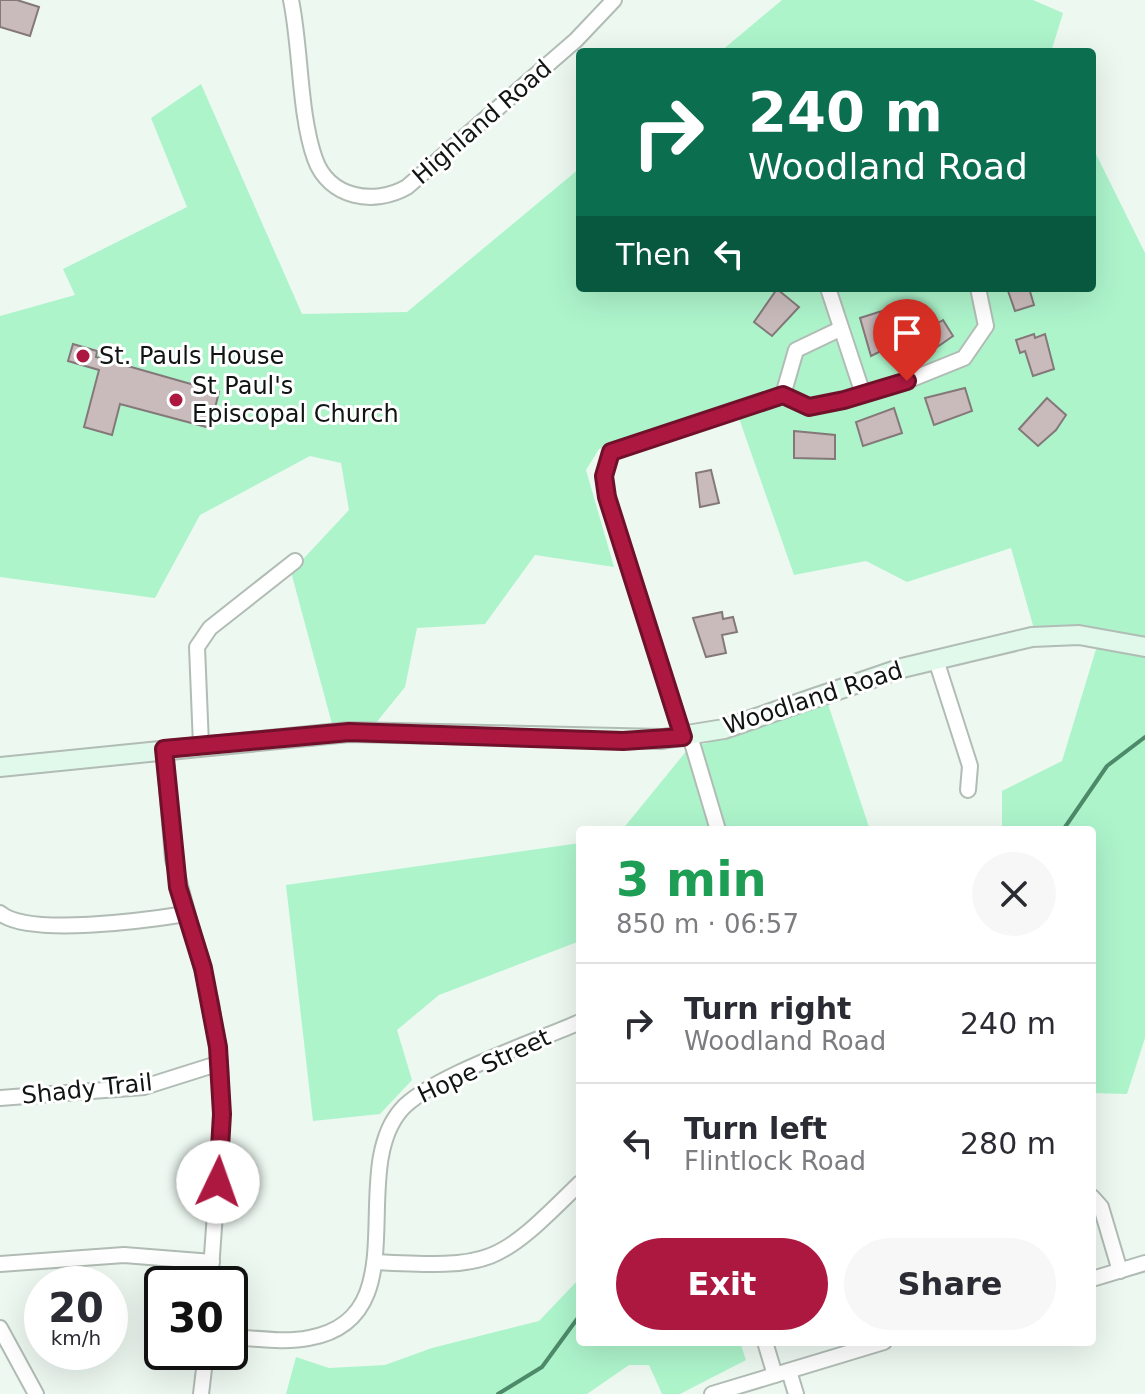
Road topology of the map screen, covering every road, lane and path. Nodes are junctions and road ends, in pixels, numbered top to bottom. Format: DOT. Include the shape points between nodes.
graph roads {
  1 [pos="614,0"];
  2 [pos="293,1"];
  3 [pos="829,292"];
  4 [pos="979,292"];
  5 [pos="840,329"];
  6 [pos="863,394"];
  7 [pos="783,395"];
  8 [pos="295,561"];
  9 [pos="1145,647"];
  10 [pos="936,660"];
  11 [pos="686,736"];
  12 [pos="201,745"];
  13 [pos="164,749"];
  14 [pos="0,767"];
  15 [pos="968,790"];
  16 [pos="717,826"];
  17 [pos="0,913"];
  18 [pos="186,914"];
  19 [pos="576,1024"];
  20 [pos="220,1063"];
  21 [pos="0,1098"];
  22 [pos="576,1187"];
  23 [pos="1096,1201"];
  24 [pos="212,1262"];
  25 [pos="375,1262"];
  26 [pos="1145,1263"];
  27 [pos="0,1264"];
  28 [pos="212,1266"];
  29 [pos="1120,1271"];
  30 [pos="1096,1278"];
  31 [pos="0,1328"];
  32 [pos="248,1337"];
  33 [pos="767,1346"];
  34 [pos="871,1346"];
  35 [pos="204,1370"];
  36 [pos="782,1373"];
  37 [pos="36,1394"];
  38 [pos="201,1394"];
  39 [pos="712,1394"];
  40 [pos="796,1394"];
  1 -- 2 [label="street, Highland Road" via="576,40 407,187 369,198 342,191 315,160"];
  3 -- 5 [label="street"];
  4 -- 6 [label="street" via="986,326 964,358"];
  5 -- 6 [label="street"];
  5 -- 7 [label="street" via="796,350"];
  6 -- 7 [label="street" via="809,407"];
  7 -- 11 [label="street" via="611,452 606,463 607,497"];
  8 -- 12 [label="street" via="210,628 197,647"];
  9 -- 10 [label="street, Woodland Road" via="1055,635"];
  10 -- 11 [label="street, Woodland Road" via="762,719"];
  10 -- 15 [label="street" via="970,766"];
  11 -- 12 [label="street, Woodland Road" via="623,741 349,732"];
  11 -- 16 [label="street"];
  12 -- 13 [label="street, Woodland Road"];
  13 -- 14 [label="street, Woodland Road"];
  13 -- 18 [label="street" via="173,859"];
  17 -- 18 [label="street" via="21,925 99,924"];
  18 -- 20 [label="street" via="211,1003"];
  19 -- 25 [label="street, Hope Street" via="429,1087 401,1109 379,1153"];
  20 -- 21 [label="street, Shady Trail" via="144,1087"];
  20 -- 24 [label="street" via="222,1114"];
  22 -- 25 [label="street" via="523,1239 494,1257 457,1265"];
  23 -- 29 [label="street"];
  24 -- 27 [label="street" via="124,1255"];
  24 -- 28 [label="street"];
  25 -- 32 [label="street, Hope Street" via="363,1301 335,1329 305,1339"];
  26 -- 29 [label="street"];
  29 -- 30 [label="street"];
  31 -- 37 [label="street"];
  33 -- 36 [label="street"];
  34 -- 36 [label="street"];
  35 -- 38 [label="street"];
  36 -- 39 [label="street"];
  36 -- 40 [label="street"];
}
